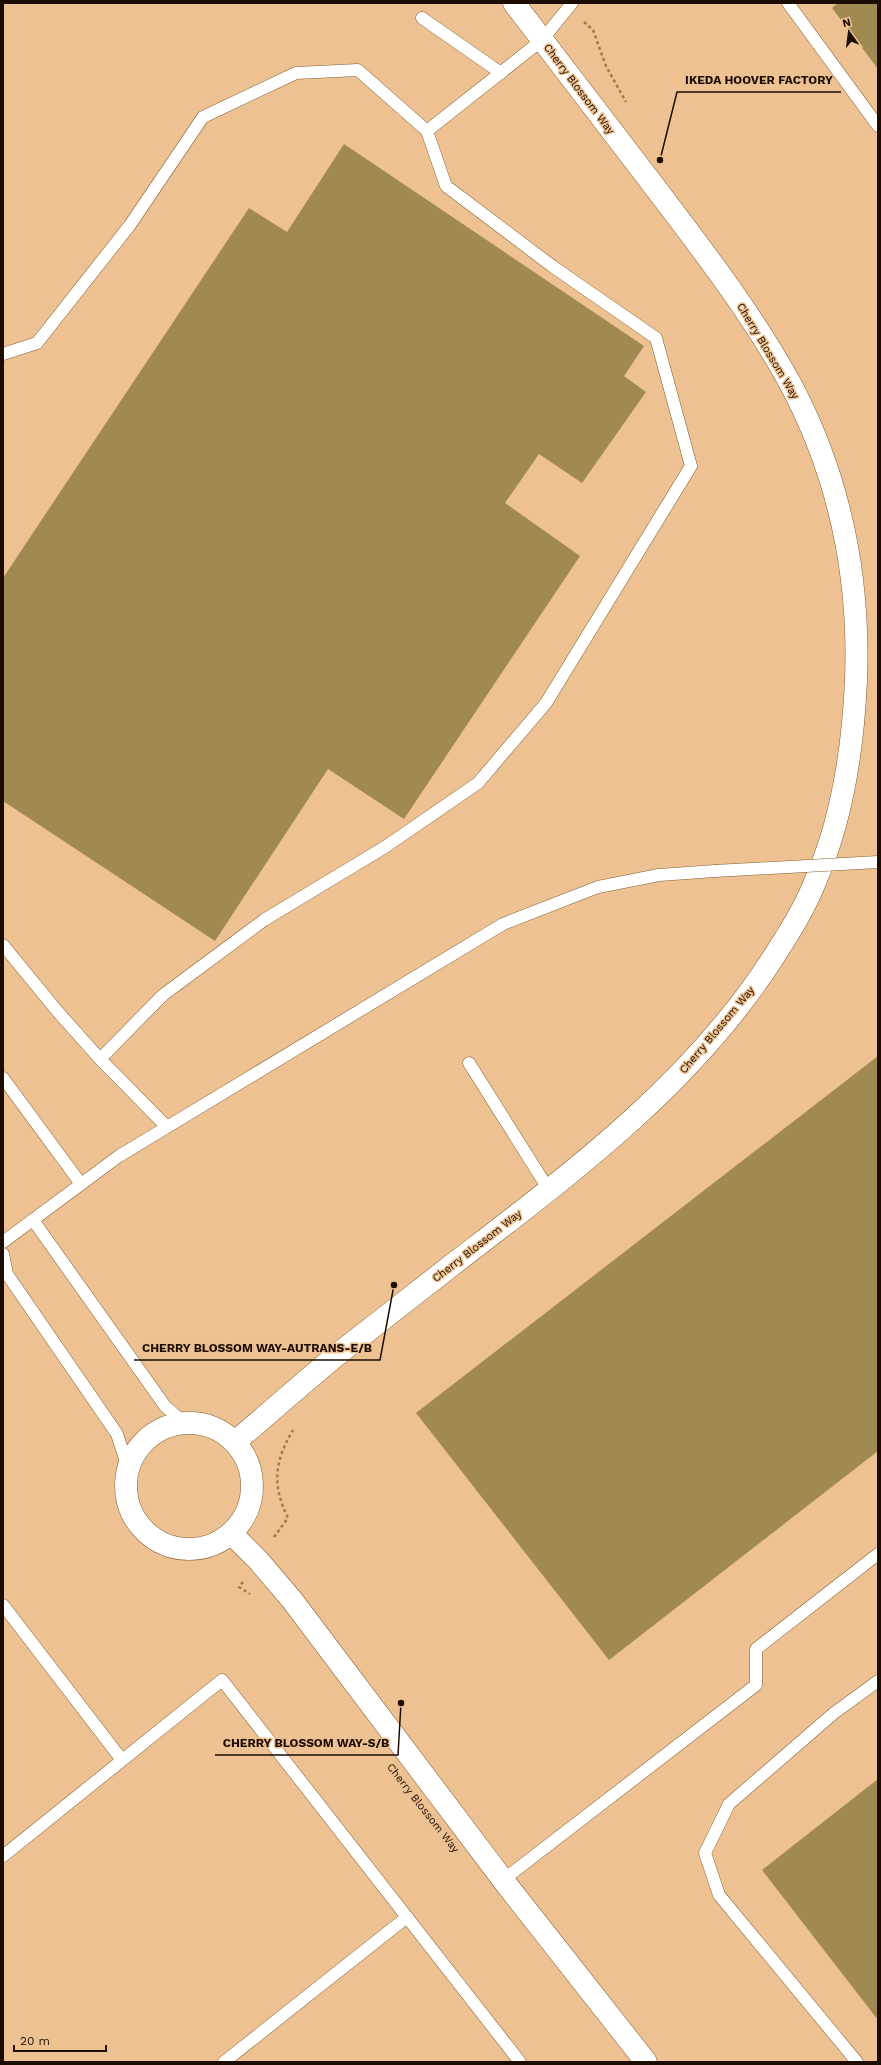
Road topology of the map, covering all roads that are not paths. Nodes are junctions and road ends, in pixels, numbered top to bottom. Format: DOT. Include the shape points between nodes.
graph roads {
  1 [pos="514,3"];
  2 [pos="572,3"];
  3 [pos="788,3"];
  4 [pos="422,18"];
  5 [pos="542,40"];
  6 [pos="502,73"];
  7 [pos="878,126"];
  8 [pos="427,131"];
  9 [pos="3,354"];
  10 [pos="878,862"];
  11 [pos="3,945"];
  12 [pos="100,1058"];
  13 [pos="469,1063"];
  14 [pos="4,1080"];
  15 [pos="167,1127"];
  16 [pos="81,1184"];
  17 [pos="549,1190"];
  18 [pos="33,1220"];
  19 [pos="3,1242"];
  20 [pos="3,1254"];
  21 [pos="184,1423"];
  22 [pos="235,1442"];
  23 [pos="128,1468"];
  24 [pos="232,1534"];
  25 [pos="878,1554"];
  26 [pos="3,1605"];
  27 [pos="878,1681"];
  28 [pos="122,1760"];
  29 [pos="3,1856"];
  30 [pos="503,1880"];
  31 [pos="407,1917"];
  32 [pos="224,2062"];
  33 [pos="520,2062"];
  34 [pos="646,2062"];
  35 [pos="857,2062"];
  1 -- 5 [label="street, Cherry Blossom Way"];
  2 -- 5 [label="lane"];
  3 -- 7 [label="lane"];
  4 -- 6 [label="lane"];
  5 -- 6 [label="lane"];
  5 -- 17 [label="street, Cherry Blossom Way" via="704,253 755,324 790,385 834,487 847,544 855,612 856,663 854,717 845,784 836,825 815,883 788,934 749,994 692,1063 625,1127"];
  6 -- 8 [label="lane"];
  8 -- 9 [label="lane" via="358,70 296,73 203,117 130,225 37,343"];
  8 -- 12 [label="lane" via="446,186 552,266 656,338 691,466 546,703 478,783 385,846 264,920 163,995"];
  10 -- 15 [label="lane, bridge" via="659,875 598,887 503,924"];
  11 -- 12 [label="lane"];
  12 -- 15 [label="lane"];
  13 -- 17 [label="lane"];
  14 -- 16 [label="lane"];
  15 -- 16 [label="lane" via="119,1156"];
  16 -- 18 [label="lane"];
  17 -- 22 [label="street, Cherry Blossom Way" via="339,1353"];
  18 -- 19 [label="lane"];
  18 -- 21 [label="lane" via="165,1406"];
  20 -- 23 [label="lane" via="7,1274 117,1434"];
  21 -- 22 [label="street" via="202,1424 220,1431"];
  21 -- 23 [label="street" via="166,1428 149,1437 137,1451"];
  22 -- 24 [label="street" via="247,1459 253,1478 252,1499 245,1518"];
  23 -- 24 [label="street" via="126,1488 129,1508 140,1526 155,1540 174,1548 194,1550 214,1545"];
  24 -- 30 [label="street, Cherry Blossom Way" via="292,1600"];
  25 -- 30 [label="lane" via="756,1649 756,1686"];
  26 -- 28 [label="lane"];
  27 -- 35 [label="lane" via="834,1713 729,1804 705,1853 719,1894"];
  28 -- 29 [label="lane"];
  28 -- 31 [label="lane" via="222,1680"];
  30 -- 34 [label="street, Cherry Blossom Way"];
  31 -- 32 [label="lane"];
  31 -- 33 [label="lane"];
}
